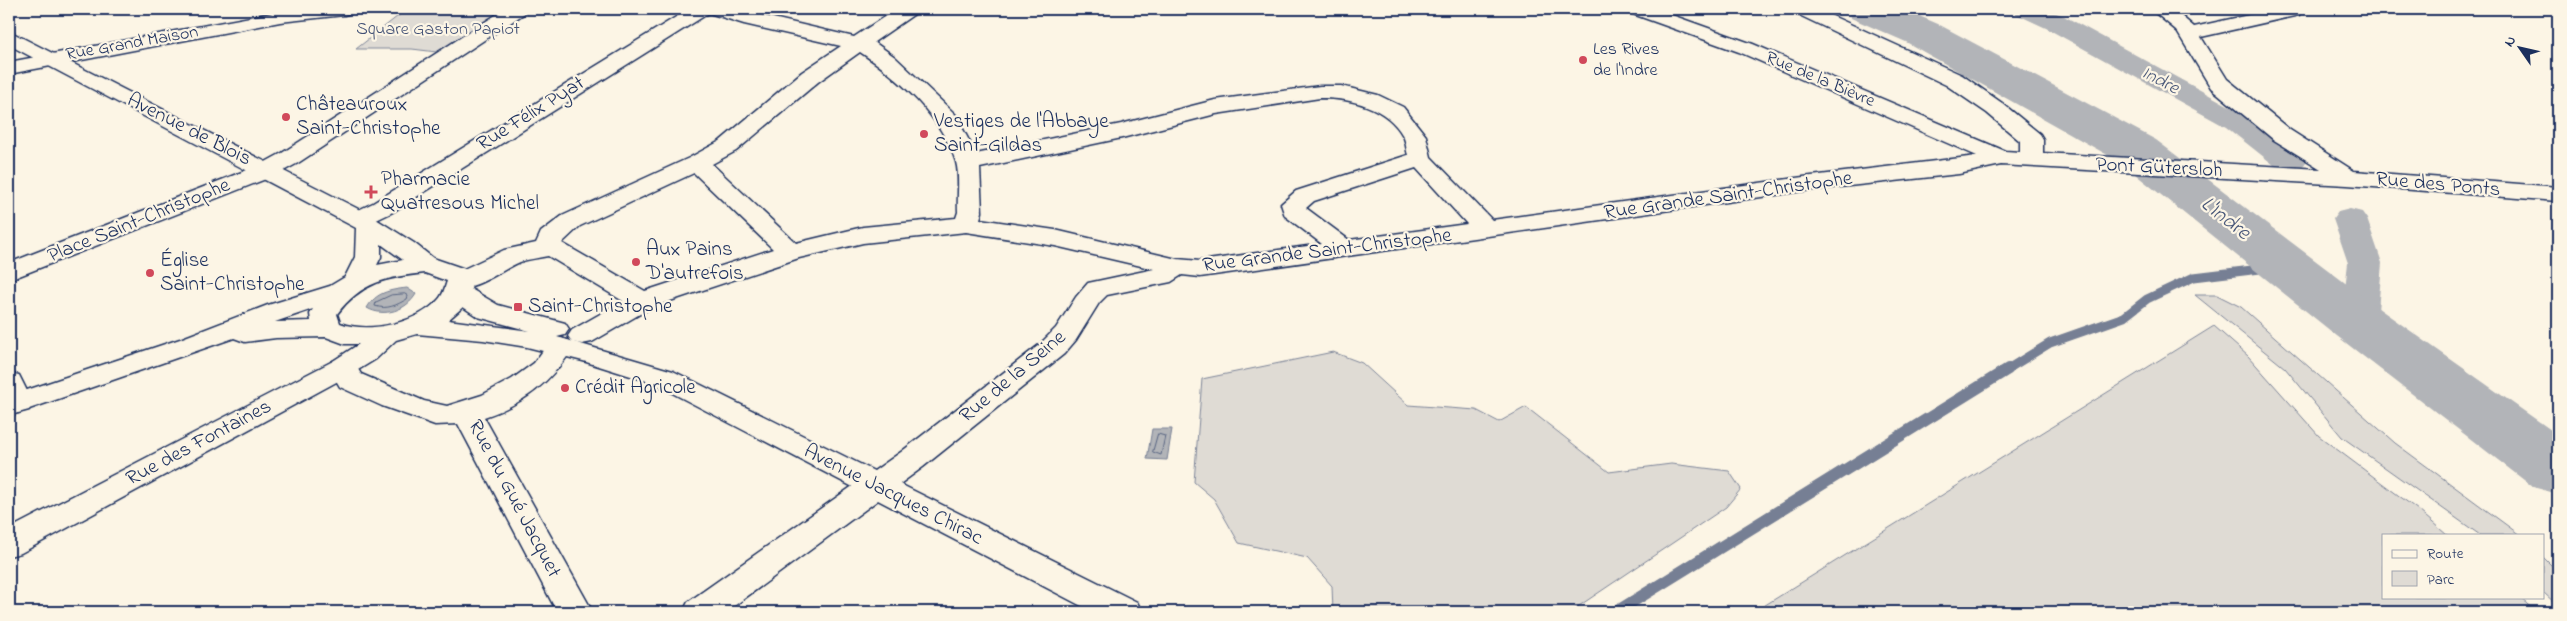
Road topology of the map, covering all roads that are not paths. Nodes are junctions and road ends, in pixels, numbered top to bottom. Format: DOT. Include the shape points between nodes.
graph roads {
  1 [pos="344,9"];
  2 [pos="518,9"];
  3 [pos="702,9"];
  4 [pos="715,9"];
  5 [pos="909,9"];
  6 [pos="1637,9"];
  7 [pos="1802,9"];
  8 [pos="2163,9"];
  9 [pos="2291,9"];
  10 [pos="2188,34"];
  11 [pos="9,37"];
  12 [pos="857,44"];
  13 [pos="50,59"];
  14 [pos="9,68"];
  15 [pos="2001,158"];
  16 [pos="1420,159"];
  17 [pos="2037,161"];
  18 [pos="697,163"];
  19 [pos="968,163"];
  20 [pos="268,170"];
  21 [pos="2317,176"];
  22 [pos="2347,178"];
  23 [pos="2558,194"];
  24 [pos="364,222"];
  25 [pos="966,224"];
  26 [pos="1487,230"];
  27 [pos="551,247"];
  28 [pos="1343,248"];
  29 [pos="791,252"];
  30 [pos="425,265"];
  31 [pos="1177,267"];
  32 [pos="9,272"];
  33 [pos="348,287"];
  34 [pos="460,287"];
  35 [pos="642,301"];
  36 [pos="415,326"];
  37 [pos="327,329"];
  38 [pos="385,335"];
  39 [pos="571,342"];
  40 [pos="190,345"];
  41 [pos="343,367"];
  42 [pos="12,397"];
  43 [pos="468,413"];
  44 [pos="875,487"];
  45 [pos="9,544"];
  46 [pos="575,612"];
  47 [pos="701,612"];
  48 [pos="1124,612"];
  1 -- 13 [label="street, Rue Grand Maison" via="280,16"];
  2 -- 20 [label="street, Place Saint-Christophe"];
  3 -- 24 [label="street, Rue Félix Pyat"];
  4 -- 12 [label="street"];
  5 -- 12 [label="street"];
  6 -- 15 [label="street, Rue de la Bièvre" via="1746,48"];
  7 -- 17 [label="street" via="1973,92 2032,139"];
  8 -- 10 [label="street" via="2184,26"];
  9 -- 10 [label="street"];
  10 -- 22 [label="street" via="2219,83 2282,134"];
  11 -- 13 [label="street, Avenue de Blois"];
  12 -- 18 [label="street" via="810,77 728,146"];
  12 -- 19 [label="street" via="888,61 947,119"];
  13 -- 14 [label="street, Rue Grand Maison"];
  13 -- 20 [label="street, Avenue de Blois"];
  15 -- 17 [label="street, Pont Gütersloh"];
  15 -- 26 [label="street, Rue Grande Saint-Christophe" via="1959,168 1803,184"];
  16 -- 19 [label="street" via="1415,136 1395,112 1370,100 1341,92 1320,92 1215,107 1122,131"];
  16 -- 26 [label="street"];
  16 -- 28 [label="street" via="1306,196 1293,204 1294,211"];
  17 -- 21 [label="street, Pont Gütersloh"];
  18 -- 27 [label="street" via="571,222 550,238"];
  18 -- 29 [label="street"];
  19 -- 25 [label="street" via="970,212"];
  20 -- 24 [label="street, Avenue de Blois"];
  20 -- 32 [label="street, Place Saint-Christophe"];
  21 -- 22 [label="street, Rue des Ponts"];
  22 -- 23 [label="street, Rue des Ponts"];
  24 -- 30 [label="street, Avenue de Blois"];
  24 -- 33 [label="street" via="368,257"];
  25 -- 29 [label="street, Rue Grande Saint-Christophe" via="863,235"];
  25 -- 31 [label="street, Rue Grande Saint-Christophe" via="1083,244"];
  26 -- 28 [label="street, Rue Grande Saint-Christophe"];
  27 -- 34 [label="street" via="513,256"];
  27 -- 35 [label="street"];
  28 -- 31 [label="street, Rue Grande Saint-Christophe" via="1200,269"];
  29 -- 35 [label="street, Rue Grande Saint-Christophe"];
  30 -- 33 [label="street" via="390,269"];
  30 -- 34 [label="street" via="456,275"];
  31 -- 44 [label="street, Rue de la Seine" via="1162,276 1098,289 1090,295 1058,344"];
  33 -- 37 [label="street" via="329,302 323,312 322,322"];
  33 -- 40 [label="street"];
  34 -- 36 [label="street" via="450,305"];
  34 -- 39 [label="street" via="488,311"];
  35 -- 39 [label="street, Rue Grande Saint-Christophe"];
  36 -- 38 [label="street"];
  36 -- 39 [label="street" via="464,328"];
  37 -- 38 [label="street" via="351,337"];
  37 -- 40 [label="street" via="255,332"];
  38 -- 41 [label="street, Rue des Fontaines" via="366,353"];
  39 -- 43 [label="street" via="528,383"];
  39 -- 44 [label="street, Avenue Jacques Chirac" via="593,355 663,377"];
  40 -- 42 [label="street"];
  41 -- 43 [label="street" via="350,380 436,415"];
  41 -- 45 [label="street, Rue des Fontaines"];
  43 -- 46 [label="street, Rue du Gué Jacquet"];
  44 -- 47 [label="street"];
  44 -- 48 [label="street, Avenue Jacques Chirac"];
}
